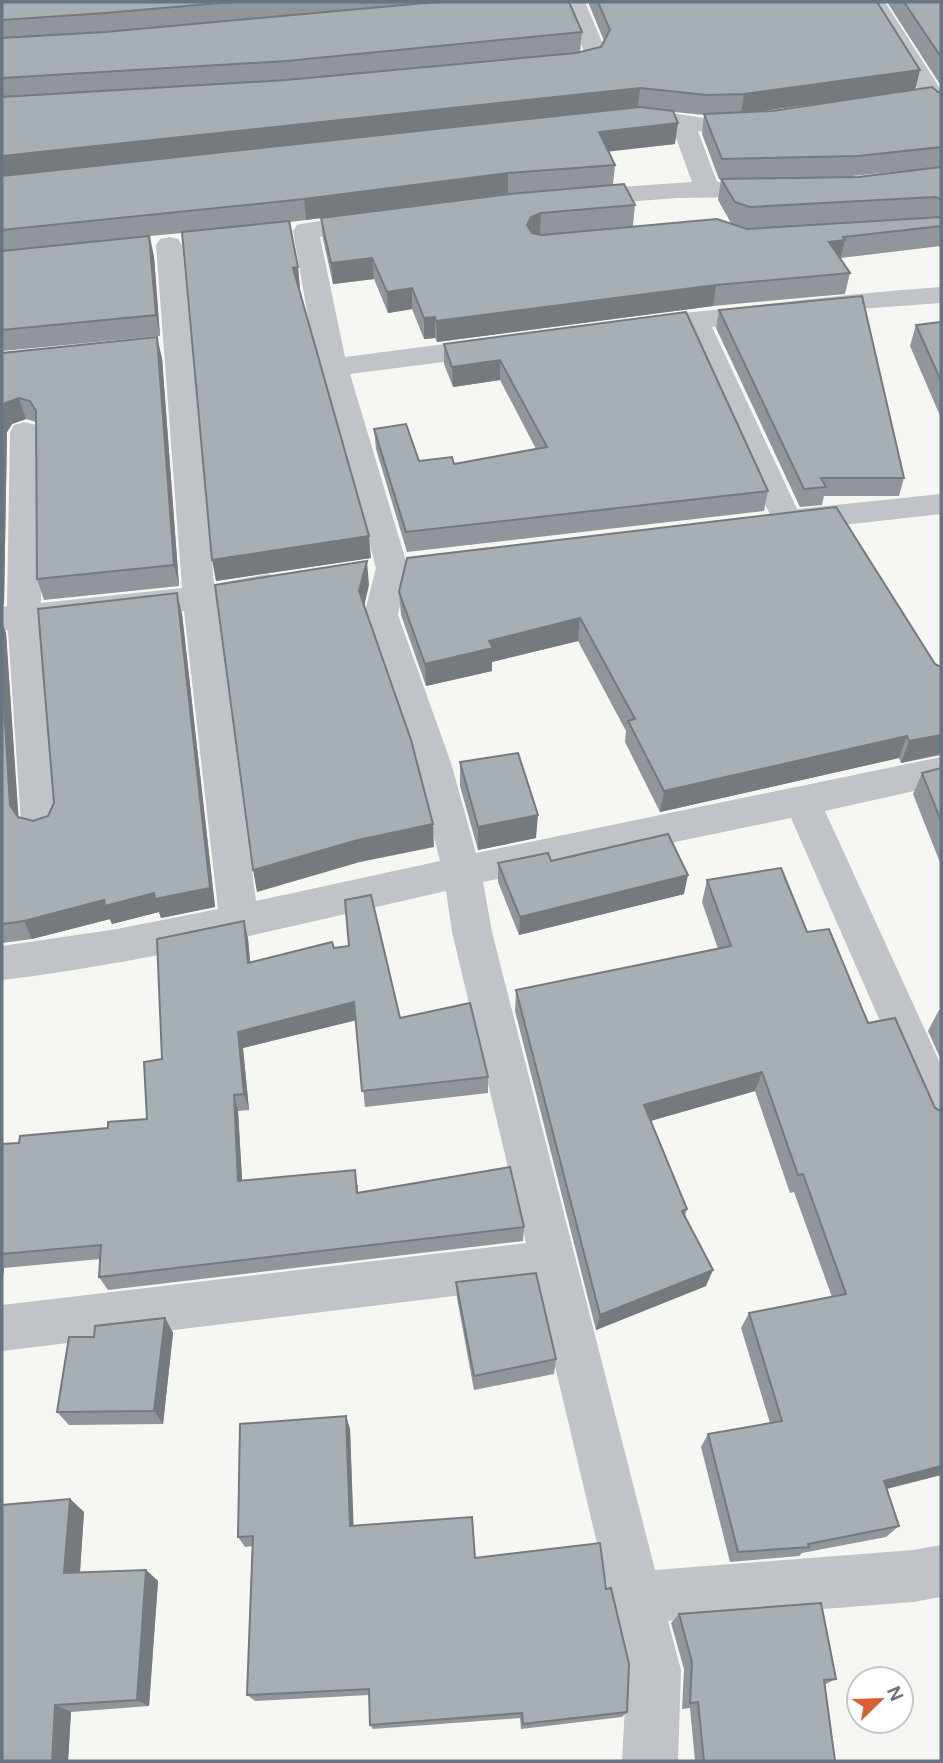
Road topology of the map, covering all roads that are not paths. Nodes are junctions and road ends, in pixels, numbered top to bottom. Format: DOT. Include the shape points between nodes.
graph roads {
  1 [pos="574,2"];
  2 [pos="873,2"];
  3 [pos="529,70"];
  4 [pos="908,101"];
  5 [pos="938,101"];
  6 [pos="778,120"];
  7 [pos="597,122"];
  8 [pos="683,123"];
  9 [pos="800,188"];
  10 [pos="707,190"];
  11 [pos="547,201"];
  12 [pos="400,218"];
  13 [pos="170,245"];
  14 [pos="941,295"];
  15 [pos="695,320"];
  16 [pos="614,331"];
  17 [pos="521,343"];
  18 [pos="335,367"];
  19 [pos="25,432"];
  20 [pos="941,505"];
  21 [pos="300,581"];
  22 [pos="199,598"];
  23 [pos="13,618"];
  24 [pos="941,771"];
  25 [pos="803,803"];
  26 [pos="40,823"];
  27 [pos="462,872"];
  28 [pos="239,922"];
  29 [pos="2,963"];
  30 [pos="941,1112"];
  31 [pos="554,1262"];
  32 [pos="2,1328"];
  33 [pos="941,1571"];
  34 [pos="637,1598"];
  35 [pos="650,1761"];
  1 -- 3 [label="street" via="594,57"];
  2 -- 5 [label="street"];
  4 -- 5 [label="street"];
  6 -- 8 [label="street" via="711,126"];
  7 -- 8 [label="street" via="658,118"];
  8 -- 10 [label="street"];
  9 -- 10 [label="street"];
  10 -- 11 [label="street"];
  12 -- 18 [label="street" via="293,232"];
  13 -- 22 [label="street" via="165,347"];
  14 -- 15 [label="street"];
  15 -- 16 [label="street"];
  15 -- 20 [label="street" via="774,522 847,528"];
  17 -- 18 [label="street"];
  18 -- 27 [label="street" via="394,568 381,615 433,763"];
  19 -- 23 [label="street"];
  21 -- 22 [label="street"];
  22 -- 23 [label="street"];
  22 -- 28 [label="street"];
  23 -- 26 [label="street"];
  24 -- 25 [label="street"];
  25 -- 27 [label="street"];
  25 -- 30 [label="street"];
  27 -- 28 [label="street"];
  27 -- 31 [label="street" via="472,932"];
  28 -- 29 [label="street"];
  31 -- 32 [label="street"];
  31 -- 34 [label="street"];
  33 -- 34 [label="street"];
  34 -- 35 [label="street" via="654,1670"];
}
